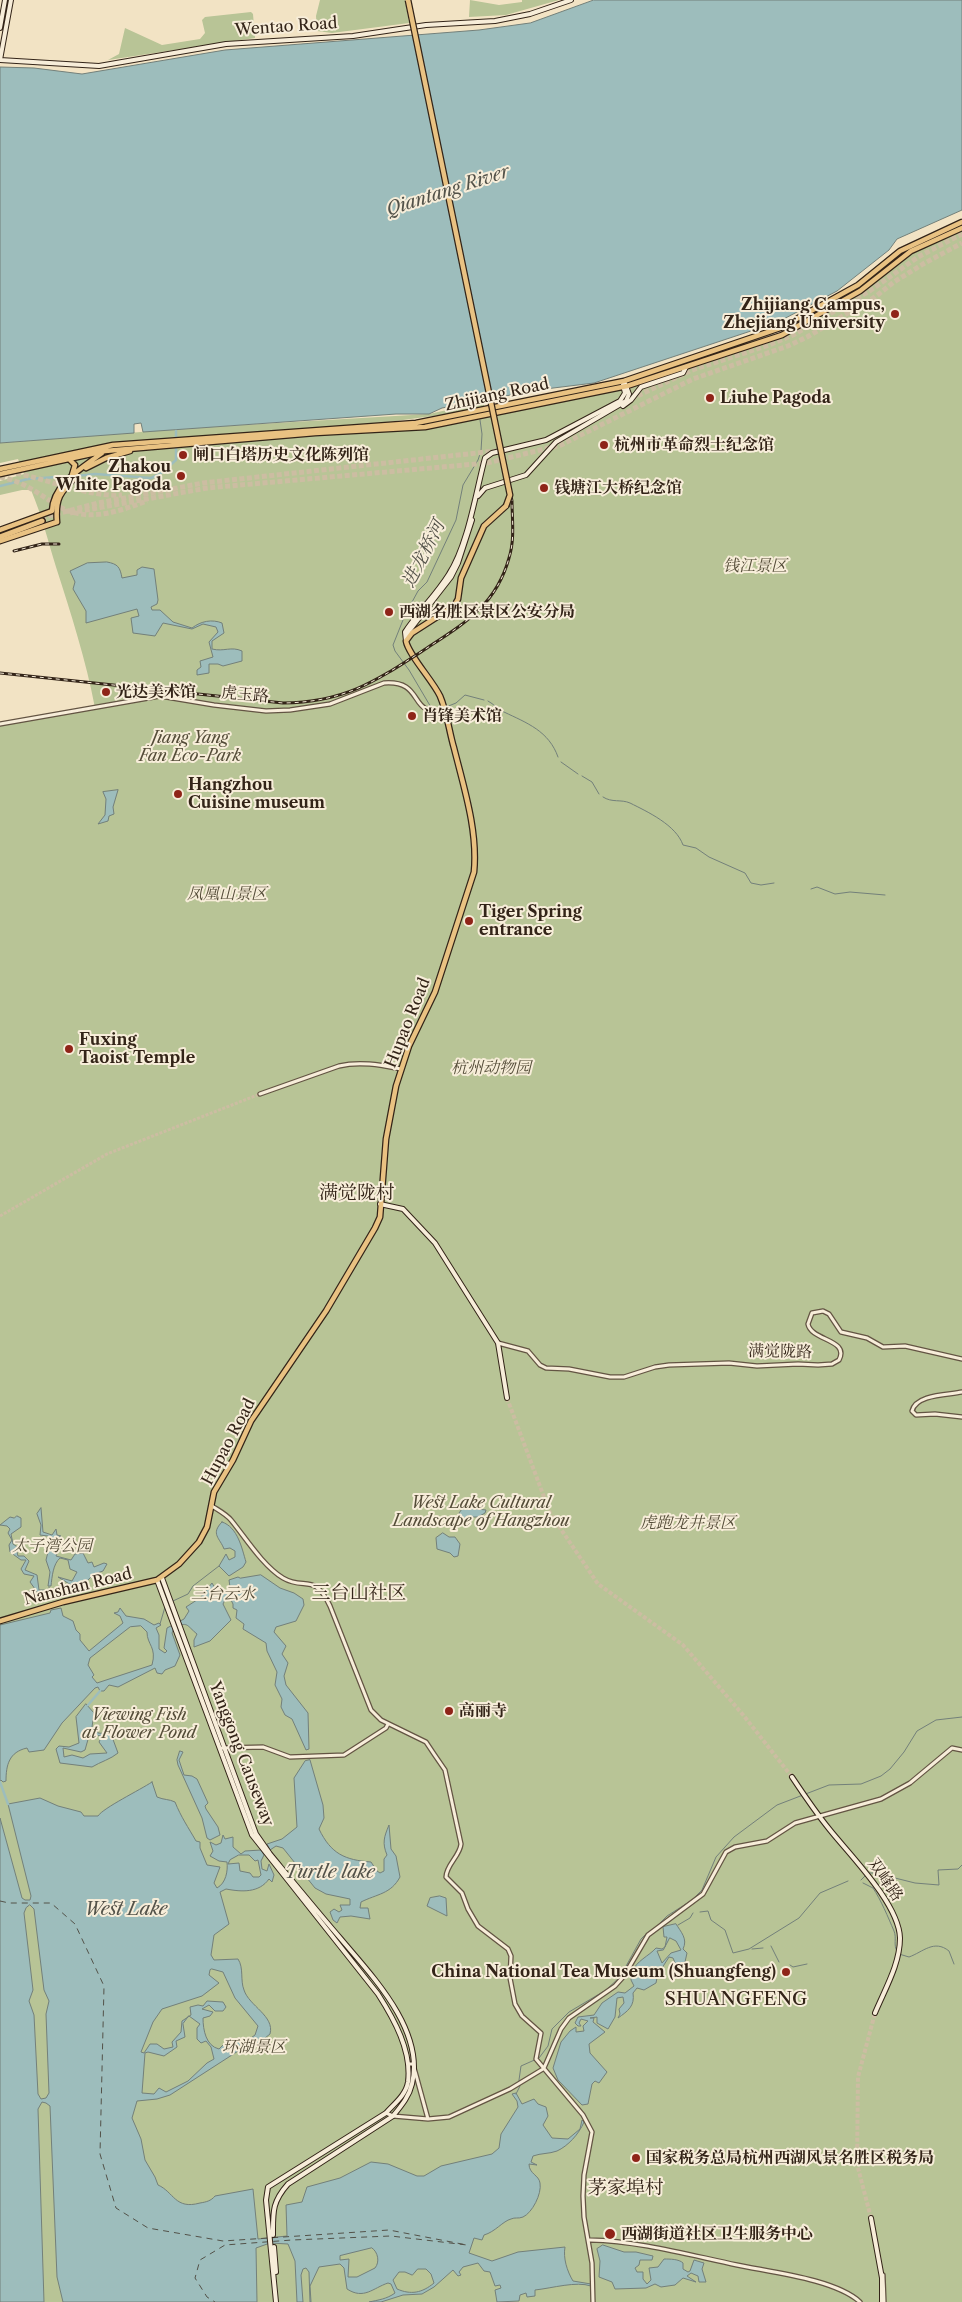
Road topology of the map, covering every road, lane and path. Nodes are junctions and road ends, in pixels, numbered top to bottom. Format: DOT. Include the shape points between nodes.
graph roads {
  1 [pos="5,0"];
  2 [pos="11,0"];
  3 [pos="408,0"];
  4 [pos="571,0"];
  5 [pos="0,28"];
  6 [pos="0,60"];
  7 [pos="962,222"];
  8 [pos="962,228"];
  9 [pos="686,367"];
  10 [pos="624,384"];
  11 [pos="609,412"];
  12 [pos="177,443"];
  13 [pos="144,447"];
  14 [pos="102,451"];
  15 [pos="114,455"];
  16 [pos="69,459"];
  17 [pos="94,463"];
  18 [pos="0,469"];
  19 [pos="79,472"];
  20 [pos="0,474"];
  21 [pos="71,477"];
  22 [pos="67,483"];
  23 [pos="52,511"];
  24 [pos="42,520"];
  25 [pos="57,522"];
  26 [pos="0,534"];
  27 [pos="0,541"];
  28 [pos="432,602"];
  29 [pos="427,606"];
  30 [pos="438,616"];
  31 [pos="406,641"];
  32 [pos="444,710"];
  33 [pos="0,724"];
  34 [pos="401,1069"];
  35 [pos="260,1094"];
  36 [pos="380,1204"];
  37 [pos="498,1343"];
  38 [pos="962,1359"];
  39 [pos="962,1392"];
  40 [pos="507,1398"];
  41 [pos="962,1416"];
  42 [pos="212,1506"];
  43 [pos="160,1579"];
  44 [pos="0,1621"];
  45 [pos="388,1724"];
  46 [pos="222,1749"];
  47 [pos="962,1750"];
  48 [pos="792,1777"];
  49 [pos="819,1816"];
  50 [pos="875,2013"];
  51 [pos="408,2064"];
  52 [pos="413,2064"];
  53 [pos="543,2069"];
  54 [pos="386,2113"];
  55 [pos="393,2116"];
  56 [pos="428,2119"];
  57 [pos="274,2182"];
  58 [pos="283,2190"];
  59 [pos="267,2194"];
  60 [pos="278,2198"];
  61 [pos="871,2218"];
  62 [pos="272,2235"];
  63 [pos="590,2240"];
  64 [pos="277,2301"];
  65 [pos="593,2302"];
  66 [pos="860,2302"];
  67 [pos="882,2302"];
  1 -- 5 [label="main road"];
  2 -- 6 [label="main road"];
  3 -- 30 [label="main road, bridge" via="510,496 506,506 484,526 461,578 454,606"];
  4 -- 6 [label="main road, Wentao Road" via="530,14 495,21 426,25 353,36 226,44 99,66"];
  7 -- 10 [label="main road, Zhijiang Road" via="906,247 858,285 780,328"];
  8 -- 9 [label="main road, Zhijiang Road" via="911,251 860,291 782,335"];
  9 -- 10 [label="main road, Zhijiang Road"];
  9 -- 11 [label="main road" via="682,373 641,387 628,404"];
  10 -- 11 [label="main road" via="629,394 626,401"];
  10 -- 12 [label="main road, Zhijiang Road" via="416,423"];
  10 -- 29 [label="main road" via="625,393 620,401 561,434 492,453 485,458 480,487 456,560"];
  11 -- 28 [label="main road" via="556,442 526,475 482,490 458,563"];
  12 -- 13 [label="main road, Zhijiang Road"];
  12 -- 14 [label="main road, Zhijiang Road" via="113,445"];
  13 -- 14 [label="main road, Zhijiang Road"];
  13 -- 15 [label="main road"];
  14 -- 15 [label="main road, Zhijiang Road"];
  14 -- 16 [label="main road, Zhijiang Road"];
  14 -- 17 [label="main road"];
  14 -- 18 [label="main road, Zhijiang Road"];
  14 -- 19 [label="main road"];
  15 -- 17 [label="main road"];
  16 -- 20 [label="main road, Zhijiang Road"];
  16 -- 21 [label="main road" via="75,467"];
  17 -- 19 [label="main road"];
  19 -- 21 [label="main road"];
  19 -- 22 [label="main road"];
  21 -- 22 [label="main road"];
  22 -- 23 [label="main road" via="53,499"];
  22 -- 25 [label="main road" via="57,500"];
  23 -- 25 [label="main road"];
  23 -- 26 [label="main road"];
  24 -- 26 [label="highway"];
  25 -- 27 [label="main road"];
  28 -- 29 [label="main road"];
  28 -- 30 [label="main road"];
  29 -- 30 [label="main road"];
  29 -- 31 [label="main road" via="409,631"];
  30 -- 31 [label="main road" via="412,633"];
  31 -- 32 [label="main road, Hupao Road" via="436,688"];
  32 -- 33 [label="street, 虎玉路" via="427,711 408,688 384,683 330,704 290,710 214,705 160,696"];
  32 -- 34 [label="main road, Hupao Road" via="472,829 474,872 435,992"];
  34 -- 35 [label="street" via="351,1063"];
  34 -- 36 [label="main road, Hupao Road" via="389,1122"];
  36 -- 37 [label="main road" via="403,1208 435,1243"];
  36 -- 42 [label="main road, Hupao Road" via="380,1217 375,1228 326,1311 251,1421 214,1492"];
  37 -- 38 [label="street, 满觉陇路" via="528,1351 546,1368 610,1377 624,1377 669,1365 729,1362 757,1366 827,1365 839,1360 841,1349 814,1334 808,1324 812,1313 823,1311 841,1332 867,1338 883,1347 905,1346"];
  37 -- 40 [label="main road"];
  39 -- 41 [label="street" via="926,1399 912,1411 916,1415"];
  42 -- 43 [label="main road, Hupao Road" via="199,1542"];
  42 -- 45 [label="street" via="230,1518 258,1555 282,1578 314,1585 321,1590 371,1710"];
  43 -- 44 [label="main road, Nanshan Road"];
  43 -- 46 [label="main road, Yanggong Causeway"];
  45 -- 46 [label="street" via="344,1756 290,1757 263,1747"];
  45 -- 53 [label="street" via="426,1742 445,1770 462,1844 446,1877 462,1893 478,1926 508,1949 515,2004 522,2016 541,2033 535,2054"];
  46 -- 51 [label="main road, Yanggong Causeway" via="252,1835 378,1994 394,2019"];
  46 -- 52 [label="main road, Yanggong Causeway" via="256,1834 383,1989 400,2016"];
  47 -- 49 [label="street" via="952,1748 917,1778 882,1800"];
  48 -- 49 [label="main road, 双峰路"];
  49 -- 50 [label="main road, 双峰路" via="866,1874 898,1924 899,1953"];
  49 -- 53 [label="street" via="796,1823 766,1841 726,1852 703,1894 648,1936 615,1986 568,2018"];
  51 -- 52 [label="street"];
  51 -- 54 [label="main road, Yanggong Causeway" via="408,2083 401,2098"];
  52 -- 55 [label="main road, Yanggong Causeway" via="412,2084"];
  52 -- 56 [label="street"];
  53 -- 56 [label="street" via="474,2108 449,2118"];
  53 -- 63 [label="street" via="583,2115 592,2132 583,2183 584,2217"];
  54 -- 55 [label="street"];
  54 -- 57 [label="main road, Yanggong Causeway"];
  55 -- 56 [label="street"];
  55 -- 58 [label="main road, Yanggong Causeway"];
  57 -- 58 [label="main road" via="279,2183"];
  57 -- 59 [label="main road" via="268,2187"];
  58 -- 60 [label="main road, Yanggong Causeway"];
  59 -- 60 [label="main road"];
  59 -- 62 [label="main road, Yanggong Causeway"];
  60 -- 62 [label="main road, Yanggong Causeway" via="273,2209"];
  61 -- 67 [label="main road" via="880,2266"];
  62 -- 64 [label="main road, Yanggong Causeway"];
  63 -- 65 [label="street"];
  63 -- 66 [label="street" via="676,2252 788,2275 827,2285 850,2294"];
}
